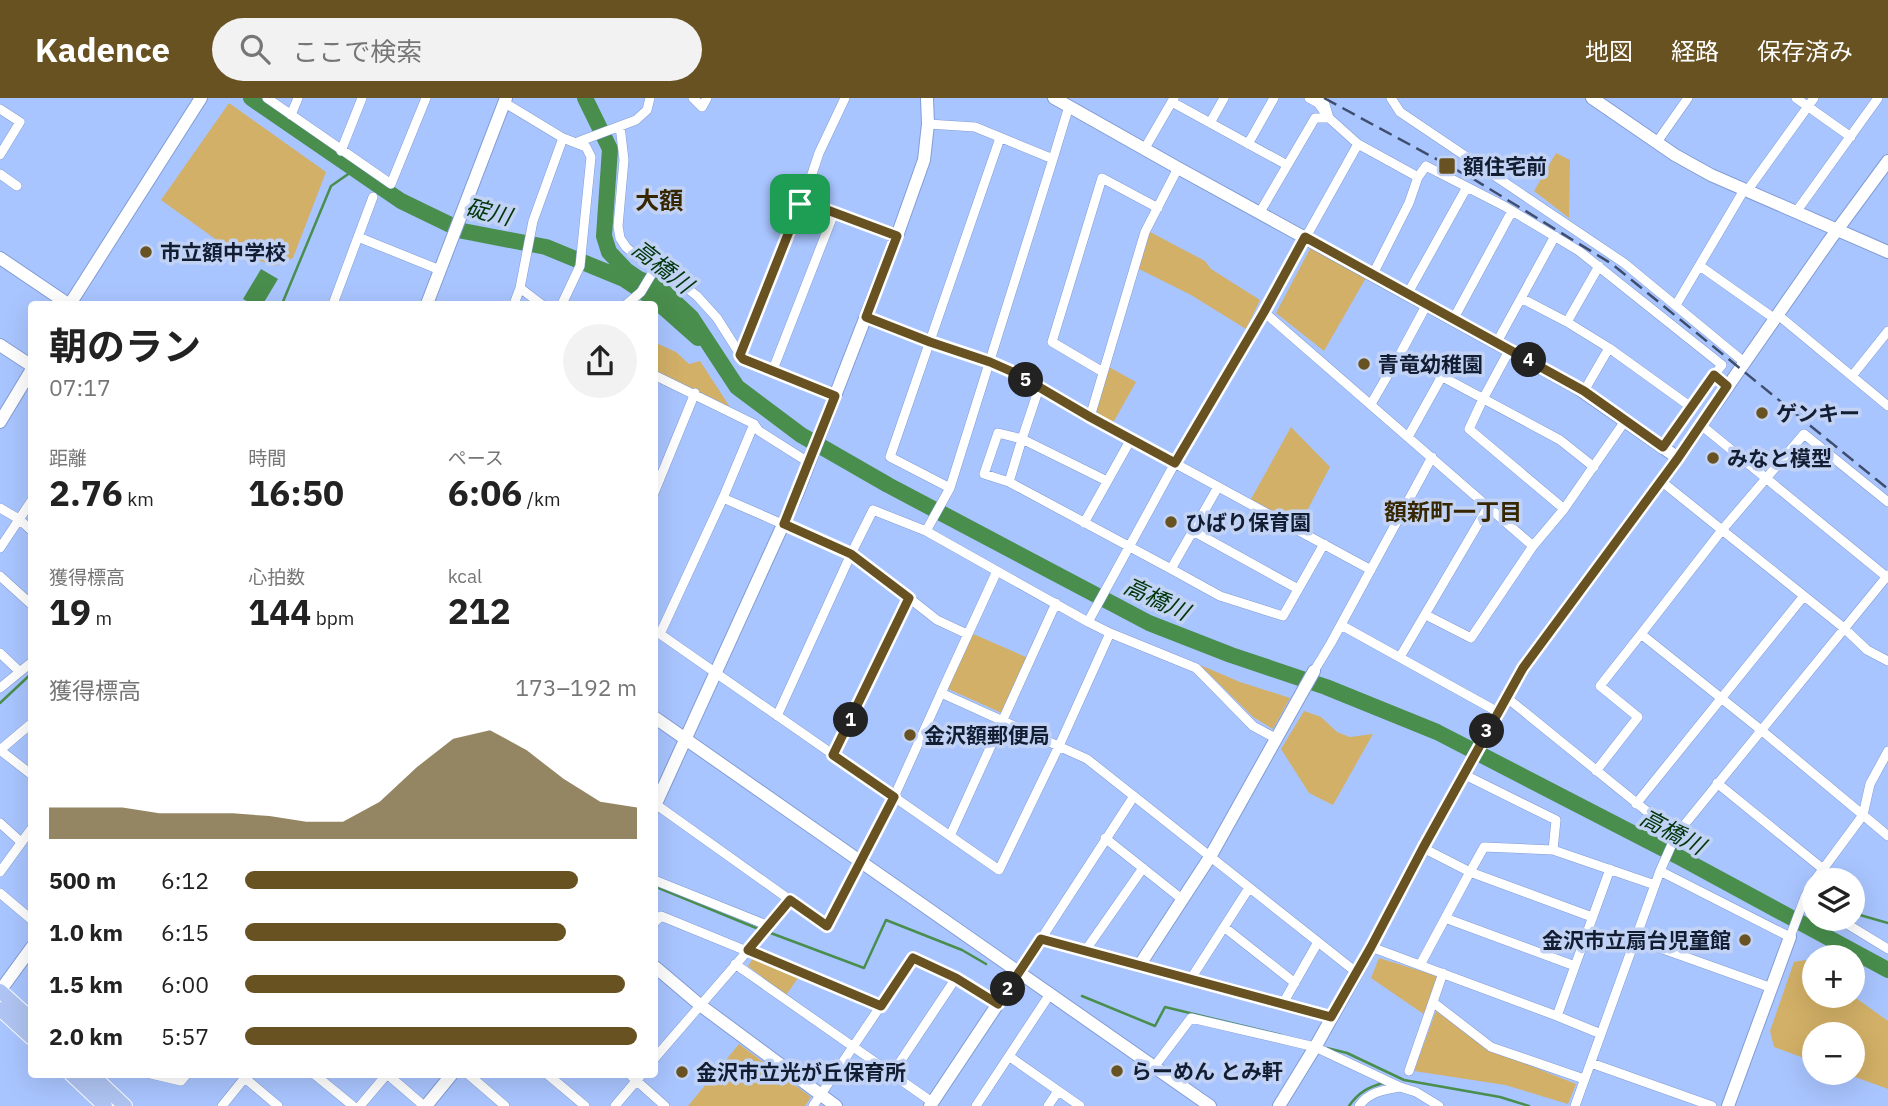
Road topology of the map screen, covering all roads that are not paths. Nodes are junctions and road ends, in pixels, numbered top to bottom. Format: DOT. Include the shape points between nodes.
graph roads {
  1 [pos="201,98"];
  2 [pos="267,98"];
  3 [pos="298,98"];
  4 [pos="362,98"];
  5 [pos="426,98"];
  6 [pos="650,98"];
  7 [pos="693,98"];
  8 [pos="706,98"];
  9 [pos="845,98"];
  10 [pos="926,98"];
  11 [pos="1054,98"];
  12 [pos="1224,98"];
  13 [pos="1274,98"];
  14 [pos="1310,98"];
  15 [pos="1324,98"];
  16 [pos="1391,98"];
  17 [pos="1592,98"];
  18 [pos="1688,98"];
  19 [pos="1796,98"];
  20 [pos="1814,98"];
  21 [pos="1878,98"];
  22 [pos="503,100"];
  23 [pos="1173,100"];
  24 [pos="1069,106"];
  25 [pos="1808,107"];
  26 [pos="0,109"];
  27 [pos="291,115"];
  28 [pos="1329,118"];
  29 [pos="1210,123"];
  30 [pos="928,124"];
  31 [pos="616,127"];
  32 [pos="1851,136"];
  33 [pos="563,138"];
  34 [pos="1000,138"];
  35 [pos="1657,142"];
  36 [pos="575,143"];
  37 [pos="1248,144"];
  38 [pos="1358,144"];
  39 [pos="1145,148"];
  40 [pos="341,150"];
  41 [pos="0,155"];
  42 [pos="1054,159"];
  43 [pos="1888,162"];
  44 [pos="1287,165"];
  45 [pos="1178,168"];
  46 [pos="0,174"];
  47 [pos="1418,177"];
  48 [pos="17,186"];
  49 [pos="1467,187"];
  50 [pos="1746,190"];
  51 [pos="373,197"];
  52 [pos="803,201"];
  53 [pos="1158,208"];
  54 [pos="1512,211"];
  55 [pos="1260,212"];
  56 [pos="1796,212"];
  57 [pos="834,213"];
  58 [pos="1837,230"];
  59 [pos="897,236"];
  60 [pos="1555,236"];
  61 [pos="358,237"];
  62 [pos="1305,237"];
  63 [pos="1888,252"];
  64 [pos="0,258"];
  65 [pos="1599,266"];
  66 [pos="1700,267"];
  67 [pos="440,270"];
  68 [pos="653,272"];
  69 [pos="1373,274"];
  70 [pos="520,288"];
  71 [pos="1408,293"];
  72 [pos="1521,298"];
  73 [pos="64,301"];
  74 [pos="71,301"];
  75 [pos="333,301"];
  76 [pos="429,301"];
  77 [pos="515,301"];
  78 [pos="537,301"];
  79 [pos="563,301"];
  80 [pos="631,301"];
  81 [pos="1427,303"];
  82 [pos="1676,305"];
  83 [pos="1264,312"];
  84 [pos="866,317"];
  85 [pos="1776,317"];
  86 [pos="1454,318"];
  87 [pos="1567,323"];
  88 [pos="1888,331"];
  89 [pos="930,342"];
  90 [pos="1497,342"];
  91 [pos="0,345"];
  92 [pos="1609,348"];
  93 [pos="1510,349"];
  94 [pos="740,355"];
  95 [pos="1399,356"];
  96 [pos="990,362"];
  97 [pos="1744,362"];
  98 [pos="28,364"];
  99 [pos="772,372"];
  100 [pos="1103,372"];
  101 [pos="28,374"];
  102 [pos="1714,375"];
  103 [pos="1442,376"];
  104 [pos="1852,376"];
  105 [pos="658,377"];
  106 [pos="1727,386"];
  107 [pos="1039,388"];
  108 [pos="1584,391"];
  109 [pos="695,393"];
  110 [pos="835,396"];
  111 [pos="1483,399"];
  112 [pos="1371,404"];
  113 [pos="1888,406"];
  114 [pos="1691,407"];
  115 [pos="1090,417"];
  116 [pos="1625,421"];
  117 [pos="0,422"];
  118 [pos="754,424"];
  119 [pos="1701,425"];
  120 [pos="1408,437"];
  121 [pos="1022,439"];
  122 [pos="1131,439"];
  123 [pos="1663,447"];
  124 [pos="1432,457"];
  125 [pos="1678,458"];
  126 [pos="809,461"];
  127 [pos="1175,463"];
  128 [pos="1594,467"];
  129 [pos="1767,479"];
  130 [pos="1107,481"];
  131 [pos="1661,481"];
  132 [pos="1009,482"];
  133 [pos="658,483"];
  134 [pos="1219,487"];
  135 [pos="948,491"];
  136 [pos="723,498"];
  137 [pos="1888,502"];
  138 [pos="28,506"];
  139 [pos="1488,507"];
  140 [pos="0,508"];
  141 [pos="1564,509"];
  142 [pos="19,519"];
  143 [pos="1084,523"];
  144 [pos="784,524"];
  145 [pos="28,527"];
  146 [pos="927,528"];
  147 [pos="1722,530"];
  148 [pos="1193,531"];
  149 [pos="1324,544"];
  150 [pos="1533,546"];
  151 [pos="0,548"];
  152 [pos="1129,548"];
  153 [pos="851,554"];
  154 [pos="1171,569"];
  155 [pos="1371,570"];
  156 [pos="997,571"];
  157 [pos="0,576"];
  158 [pos="1888,577"];
  159 [pos="1298,589"];
  160 [pos="1803,597"];
  161 [pos="909,598"];
  162 [pos="28,601"];
  163 [pos="1056,603"];
  164 [pos="1426,614"];
  165 [pos="1089,620"];
  166 [pos="1341,625"];
  167 [pos="1844,628"];
  168 [pos="658,630"];
  169 [pos="658,633"];
  170 [pos="1110,633"];
  171 [pos="967,634"];
  172 [pos="1641,634"];
  173 [pos="0,653"];
  174 [pos="1400,657"];
  175 [pos="1888,661"];
  176 [pos="28,665"];
  177 [pos="1314,671"];
  178 [pos="20,672"];
  179 [pos="716,674"];
  180 [pos="0,688"];
  181 [pos="941,694"];
  182 [pos="1506,697"];
  183 [pos="1721,700"];
  184 [pos="1498,712"];
  185 [pos="777,716"];
  186 [pos="658,720"];
  187 [pos="1002,721"];
  188 [pos="28,726"];
  189 [pos="1761,730"];
  190 [pos="686,739"];
  191 [pos="1277,739"];
  192 [pos="1059,747"];
  193 [pos="0,750"];
  194 [pos="1888,751"];
  195 [pos="833,755"];
  196 [pos="1595,771"];
  197 [pos="28,772"];
  198 [pos="1464,772"];
  199 [pos="1717,783"];
  200 [pos="1134,796"];
  201 [pos="894,797"];
  202 [pos="658,799"];
  203 [pos="1636,804"];
  204 [pos="658,807"];
  205 [pos="1863,816"];
  206 [pos="0,823"];
  207 [pos="28,833"];
  208 [pos="1676,835"];
  209 [pos="950,836"];
  210 [pos="1888,836"];
  211 [pos="1105,838"];
  212 [pos="21,842"];
  213 [pos="1423,848"];
  214 [pos="1553,850"];
  215 [pos="1210,857"];
  216 [pos="860,862"];
  217 [pos="1143,868"];
  218 [pos="1822,868"];
  219 [pos="1824,868"];
  220 [pos="1610,869"];
  221 [pos="1660,871"];
  222 [pos="0,872"];
  223 [pos="1470,872"];
  224 [pos="658,882"];
  225 [pos="1655,885"];
  226 [pos="1249,888"];
  227 [pos="0,893"];
  228 [pos="790,900"];
  229 [pos="1183,900"];
  230 [pos="1802,906"];
  231 [pos="28,916"];
  232 [pos="1592,917"];
  233 [pos="1445,918"];
  234 [pos="658,919"];
  235 [pos="1224,927"];
  236 [pos="766,929"];
  237 [pos="1859,931"];
  238 [pos="1790,937"];
  239 [pos="1041,939"];
  240 [pos="1635,939"];
  241 [pos="1318,942"];
  242 [pos="1371,947"];
  243 [pos="1888,949"];
  244 [pos="748,950"];
  245 [pos="1085,951"];
  246 [pos="28,952"];
  247 [pos="735,964"];
  248 [pos="1420,965"];
  249 [pos="1575,965"];
  250 [pos="1139,966"];
  251 [pos="658,969"];
  252 [pos="1020,972"];
  253 [pos="1356,972"];
  254 [pos="1443,973"];
  255 [pos="956,978"];
  256 [pos="1190,980"];
  257 [pos="1295,983"];
  258 [pos="1772,988"];
  259 [pos="0,991"];
  260 [pos="1050,994"];
  261 [pos="1434,1003"];
  262 [pos="998,1004"];
  263 [pos="700,1005"];
  264 [pos="1282,1005"];
  265 [pos="881,1006"];
  266 [pos="0,1009"];
  267 [pos="28,1016"];
  268 [pos="1557,1016"];
  269 [pos="1331,1017"];
  270 [pos="28,1034"];
  271 [pos="1601,1034"];
  272 [pos="1316,1046"];
  273 [pos="853,1047"];
  274 [pos="658,1054"];
  275 [pos="1010,1057"];
  276 [pos="1591,1063"];
  277 [pos="1154,1068"];
  278 [pos="1409,1071"];
  279 [pos="891,1074"];
  280 [pos="75,1078"];
  281 [pos="95,1078"];
  282 [pos="166,1078"];
  283 [pos="184,1078"];
  284 [pos="244,1078"];
  285 [pos="248,1078"];
  286 [pos="319,1078"];
  287 [pos="384,1078"];
  288 [pos="392,1078"];
  289 [pos="449,1078"];
  290 [pos="473,1078"];
  291 [pos="553,1078"];
  292 [pos="635,1078"];
  293 [pos="637,1078"];
  294 [pos="1584,1079"];
  295 [pos="1399,1087"];
  296 [pos="1058,1091"];
  297 [pos="816,1100"];
  298 [pos="931,1104"];
  299 [pos="103,1105"];
  300 [pos="1207,1105"];
  301 [pos="125,1106"];
  302 [pos="222,1106"];
  303 [pos="278,1106"];
  304 [pos="352,1106"];
  305 [pos="360,1106"];
  306 [pos="425,1106"];
  307 [pos="505,1106"];
  308 [pos="585,1106"];
  309 [pos="615,1106"];
  310 [pos="665,1106"];
  311 [pos="836,1106"];
  312 [pos="976,1106"];
  313 [pos="1048,1106"];
  314 [pos="1080,1106"];
  315 [pos="1279,1106"];
  316 [pos="1359,1106"];
  317 [pos="1439,1106"];
  318 [pos="1575,1106"];
  319 [pos="1712,1106"];
  320 [pos="1728,1106"];
  1 -- 74 [label="street"];
  2 -- 27 [label="street"];
  3 -- 27 [label="street"];
  4 -- 40 [label="street"];
  5 -- 40 [label="street" via="391,184"];
  6 -- 31 [label="street" via="642,115"];
  7 -- 8 [label="street" via="702,107"];
  9 -- 52 [label="street"];
  10 -- 30 [label="street"];
  11 -- 24 [label="street"];
  12 -- 29 [label="street"];
  13 -- 37 [label="street"];
  14 -- 28 [label="street"];
  15 -- 28 [label="street"];
  16 -- 82 [label="street" via="1400,112 1623,263"];
  17 -- 35 [label="street"];
  18 -- 35 [label="street"];
  19 -- 25 [label="street"];
  20 -- 25 [label="street"];
  21 -- 32 [label="street"];
  22 -- 33 [label="street"];
  22 -- 67 [label="street"];
  23 -- 29 [label="street"];
  23 -- 39 [label="street"];
  24 -- 39 [label="street"];
  24 -- 42 [label="street"];
  25 -- 32 [label="street"];
  25 -- 50 [label="street"];
  26 -- 41 [label="street" via="20,122"];
  27 -- 40 [label="street"];
  28 -- 38 [label="street"];
  28 -- 44 [label="street" via="1315,118"];
  29 -- 37 [label="street"];
  30 -- 34 [label="street" via="975,127"];
  30 -- 59 [label="street" via="924,160"];
  31 -- 36 [label="street"];
  31 -- 94 [label="street" via="624,160 620,238 635,255 697,296"];
  32 -- 56 [label="street"];
  33 -- 36 [label="street"];
  33 -- 70 [label="street" via="530,234"];
  34 -- 42 [label="street"];
  34 -- 89 [label="street"];
  35 -- 50 [label="street"];
  36 -- 79 [label="street" via="586,147 591,157 580,267"];
  37 -- 44 [label="street"];
  38 -- 47 [label="street"];
  38 -- 62 [label="street"];
  39 -- 45 [label="street"];
  42 -- 96 [label="street"];
  43 -- 58 [label="street"];
  44 -- 55 [label="street"];
  45 -- 53 [label="street"];
  45 -- 55 [label="street"];
  46 -- 48 [label="street"];
  47 -- 49 [label="street" via="1426,166"];
  47 -- 69 [label="street"];
  49 -- 54 [label="street"];
  49 -- 71 [label="street"];
  50 -- 56 [label="street"];
  50 -- 66 [label="street"];
  51 -- 61 [label="street"];
  52 -- 57 [label="street"];
  52 -- 94 [label="street"];
  53 -- 100 [label="street" via="1145,232"];
  53 -- 100 [label="street" via="1102,178 1052,342"];
  54 -- 60 [label="street"];
  54 -- 86 [label="street"];
  55 -- 62 [label="street"];
  56 -- 58 [label="street"];
  57 -- 59 [label="street"];
  57 -- 99 [label="street"];
  58 -- 63 [label="street"];
  58 -- 85 [label="street"];
  59 -- 84 [label="street"];
  60 -- 65 [label="street"];
  60 -- 72 [label="street"];
  61 -- 67 [label="street"];
  61 -- 75 [label="street"];
  62 -- 69 [label="street"];
  62 -- 83 [label="street"];
  64 -- 73 [label="street"];
  65 -- 87 [label="street"];
  65 -- 102 [label="street" via="1722,365"];
  66 -- 82 [label="street"];
  66 -- 85 [label="street"];
  67 -- 76 [label="street"];
  68 -- 80 [label="street"];
  69 -- 71 [label="street"];
  70 -- 77 [label="street"];
  70 -- 78 [label="street"];
  71 -- 81 [label="street"];
  72 -- 87 [label="street"];
  72 -- 90 [label="street"];
  81 -- 86 [label="street"];
  81 -- 95 [label="street"];
  82 -- 97 [label="street"];
  83 -- 112 [label="street"];
  83 -- 127 [label="street"];
  84 -- 89 [label="street"];
  84 -- 110 [label="street"];
  85 -- 97 [label="street"];
  85 -- 104 [label="street"];
  86 -- 90 [label="street"];
  87 -- 92 [label="street"];
  88 -- 104 [label="street"];
  89 -- 96 [label="street"];
  89 -- 135 [label="street" via="890,457"];
  90 -- 93 [label="street"];
  91 -- 98 [label="street"];
  92 -- 108 [label="street"];
  92 -- 114 [label="street"];
  93 -- 108 [label="street"];
  93 -- 111 [label="street"];
  94 -- 99 [label="street"];
  95 -- 103 [label="street"];
  95 -- 112 [label="street"];
  96 -- 107 [label="street"];
  96 -- 135 [label="street"];
  97 -- 106 [label="street"];
  99 -- 110 [label="street"];
  100 -- 115 [label="street"];
  101 -- 117 [label="street"];
  102 -- 106 [label="street"];
  102 -- 114 [label="street"];
  103 -- 111 [label="street"];
  103 -- 120 [label="street"];
  104 -- 113 [label="street"];
  105 -- 109 [label="street"];
  106 -- 119 [label="street"];
  107 -- 115 [label="street"];
  107 -- 121 [label="street"];
  108 -- 116 [label="street"];
  109 -- 118 [label="street"];
  109 -- 133 [label="street"];
  110 -- 126 [label="street"];
  111 -- 128 [label="street" via="1560,440"];
  111 -- 141 [label="street" via="1469,429"];
  112 -- 120 [label="street"];
  114 -- 123 [label="street"];
  115 -- 122 [label="street"];
  116 -- 123 [label="street"];
  116 -- 128 [label="street"];
  118 -- 126 [label="street"];
  118 -- 136 [label="street"];
  119 -- 125 [label="street"];
  119 -- 129 [label="street"];
  120 -- 124 [label="street"];
  121 -- 130 [label="street"];
  121 -- 132 [label="street"];
  121 -- 132 [label="street" via="998,433 984,474"];
  122 -- 127 [label="street"];
  122 -- 130 [label="street"];
  123 -- 125 [label="street"];
  124 -- 139 [label="street"];
  124 -- 155 [label="street"];
  125 -- 131 [label="street"];
  126 -- 144 [label="street"];
  127 -- 134 [label="street"];
  127 -- 152 [label="street"];
  128 -- 141 [label="street"];
  129 -- 137 [label="street" via="1804,434"];
  129 -- 147 [label="street"];
  129 -- 158 [label="street"];
  130 -- 143 [label="street"];
  131 -- 147 [label="street"];
  131 -- 182 [label="street"];
  132 -- 143 [label="street"];
  134 -- 148 [label="street"];
  134 -- 149 [label="street"];
  135 -- 146 [label="street"];
  136 -- 144 [label="street"];
  136 -- 168 [label="street"];
  138 -- 142 [label="street"];
  139 -- 150 [label="street"];
  139 -- 164 [label="street"];
  140 -- 142 [label="street"];
  141 -- 150 [label="street"];
  142 -- 145 [label="street"];
  142 -- 151 [label="street"];
  143 -- 152 [label="street"];
  144 -- 153 [label="street"];
  144 -- 179 [label="street"];
  146 -- 153 [label="street" via="873,510"];
  146 -- 156 [label="street"];
  147 -- 160 [label="street"];
  147 -- 172 [label="street"];
  148 -- 154 [label="street"];
  148 -- 159 [label="street"];
  149 -- 155 [label="street"];
  149 -- 159 [label="street"];
  150 -- 164 [label="street" via="1471,638"];
  152 -- 154 [label="street"];
  152 -- 165 [label="street"];
  153 -- 161 [label="street"];
  153 -- 185 [label="street"];
  154 -- 159 [label="street" via="1220,596 1283,616"];
  155 -- 166 [label="street"];
  156 -- 163 [label="street"];
  156 -- 171 [label="street"];
  157 -- 162 [label="street"];
  158 -- 167 [label="street"];
  160 -- 167 [label="street"];
  160 -- 183 [label="street"];
  161 -- 171 [label="street" via="937,620"];
  161 -- 195 [label="street"];
  163 -- 165 [label="street"];
  163 -- 187 [label="street"];
  164 -- 174 [label="street"];
  165 -- 170 [label="street"];
  166 -- 174 [label="street"];
  166 -- 177 [label="street"];
  167 -- 175 [label="street" via="1867,650"];
  167 -- 189 [label="street"];
  169 -- 179 [label="street"];
  170 -- 191 [label="street" via="1196,668 1253,726"];
  170 -- 192 [label="street"];
  171 -- 181 [label="street"];
  172 -- 183 [label="street"];
  172 -- 196 [label="street" via="1600,686 1638,717"];
  173 -- 178 [label="street"];
  174 -- 184 [label="street"];
  176 -- 178 [label="street"];
  177 -- 191 [label="street"];
  178 -- 180 [label="street"];
  179 -- 185 [label="street"];
  179 -- 190 [label="street"];
  181 -- 187 [label="street"];
  181 -- 201 [label="street"];
  182 -- 184 [label="street"];
  182 -- 196 [label="street"];
  183 -- 189 [label="street"];
  183 -- 203 [label="street"];
  184 -- 198 [label="street"];
  185 -- 195 [label="street"];
  186 -- 190 [label="street"];
  187 -- 192 [label="street"];
  187 -- 209 [label="street"];
  188 -- 193 [label="street"];
  189 -- 199 [label="street"];
  189 -- 205 [label="street"];
  190 -- 202 [label="street"];
  190 -- 216 [label="street"];
  191 -- 215 [label="street"];
  192 -- 200 [label="street" via="1087,759"];
  192 -- 209 [label="street" via="999,870"];
  193 -- 197 [label="street"];
  194 -- 205 [label="street" via="1870,784"];
  195 -- 201 [label="street"];
  196 -- 203 [label="street"];
  198 -- 213 [label="street"];
  198 -- 214 [label="street" via="1556,820"];
  199 -- 208 [label="street"];
  199 -- 218 [label="street"];
  200 -- 211 [label="street"];
  200 -- 215 [label="street"];
  201 -- 209 [label="street"];
  201 -- 216 [label="street"];
  203 -- 208 [label="street"];
  204 -- 228 [label="street"];
  205 -- 210 [label="street"];
  205 -- 219 [label="street"];
  206 -- 212 [label="street"];
  207 -- 212 [label="street"];
  208 -- 221 [label="street"];
  211 -- 217 [label="street"];
  211 -- 239 [label="street"];
  212 -- 222 [label="street"];
  213 -- 223 [label="street"];
  213 -- 242 [label="street"];
  214 -- 220 [label="street"];
  214 -- 223 [label="street" via="1484,847"];
  215 -- 226 [label="street"];
  215 -- 229 [label="street"];
  216 -- 228 [label="street" via="827,926"];
  216 -- 252 [label="street"];
  217 -- 229 [label="street"];
  217 -- 245 [label="street"];
  220 -- 225 [label="street"];
  220 -- 232 [label="street"];
  221 -- 225 [label="street"];
  221 -- 238 [label="street"];
  223 -- 232 [label="street"];
  223 -- 233 [label="street"];
  224 -- 236 [label="street"];
  225 -- 240 [label="street"];
  226 -- 235 [label="street"];
  226 -- 241 [label="street"];
  227 -- 231 [label="street"];
  228 -- 236 [label="street"];
  229 -- 250 [label="street"];
  230 -- 238 [label="street"];
  232 -- 249 [label="street"];
  233 -- 248 [label="street"];
  233 -- 249 [label="street"];
  234 -- 244 [label="street" via="661,916"];
  235 -- 256 [label="street"];
  235 -- 257 [label="street"];
  236 -- 244 [label="street"];
  237 -- 243 [label="street"];
  238 -- 258 [label="street"];
  239 -- 245 [label="street"];
  239 -- 252 [label="street"];
  240 -- 258 [label="street"];
  240 -- 271 [label="street"];
  241 -- 253 [label="street"];
  241 -- 257 [label="street"];
  242 -- 248 [label="street"];
  242 -- 253 [label="street"];
  244 -- 247 [label="street"];
  244 -- 265 [label="street"];
  245 -- 250 [label="street"];
  246 -- 259 [label="street"];
  247 -- 263 [label="street"];
  247 -- 273 [label="street"];
  248 -- 254 [label="street"];
  249 -- 268 [label="street"];
  250 -- 256 [label="street"];
  251 -- 263 [label="street"];
  252 -- 260 [label="street"];
  252 -- 262 [label="street"];
  253 -- 269 [label="street"];
  254 -- 261 [label="street"];
  254 -- 268 [label="street"];
  255 -- 262 [label="street"];
  255 -- 265 [label="street" via="913,958"];
  255 -- 279 [label="street"];
  256 -- 264 [label="street"];
  257 -- 264 [label="street"];
  258 -- 320 [label="street"];
  259 -- 267 [label="main road"];
  260 -- 275 [label="street"];
  260 -- 277 [label="street"];
  261 -- 278 [label="street"];
  261 -- 294 [label="street" via="1491,1047"];
  262 -- 298 [label="street"];
  263 -- 274 [label="street"];
  263 -- 297 [label="street"];
  264 -- 269 [label="street"];
  265 -- 273 [label="street"];
  266 -- 270 [label="main road"];
  268 -- 271 [label="street"];
  269 -- 272 [label="street"];
  271 -- 276 [label="street"];
  272 -- 277 [label="street" via="1191,1018"];
  272 -- 295 [label="street"];
  272 -- 315 [label="street"];
  273 -- 279 [label="street"];
  273 -- 297 [label="street"];
  275 -- 296 [label="street"];
  275 -- 312 [label="street"];
  276 -- 294 [label="street"];
  276 -- 319 [label="street"];
  277 -- 300 [label="street"];
  279 -- 298 [label="street"];
  280 -- 299 [label="main road"];
  281 -- 301 [label="main road"];
  282 -- 283 [label="street" via="181,1082"];
  284 -- 302 [label="street"];
  285 -- 303 [label="street"];
  286 -- 304 [label="street"];
  287 -- 305 [label="street"];
  288 -- 306 [label="street"];
  289 -- 306 [label="street"];
  290 -- 307 [label="street"];
  291 -- 308 [label="street"];
  292 -- 309 [label="street"];
  293 -- 310 [label="street"];
  294 -- 318 [label="street"];
  295 -- 316 [label="street" via="1365,1097"];
  295 -- 317 [label="street"];
  296 -- 313 [label="street"];
  296 -- 314 [label="street"];
  297 -- 311 [label="street"];
}
